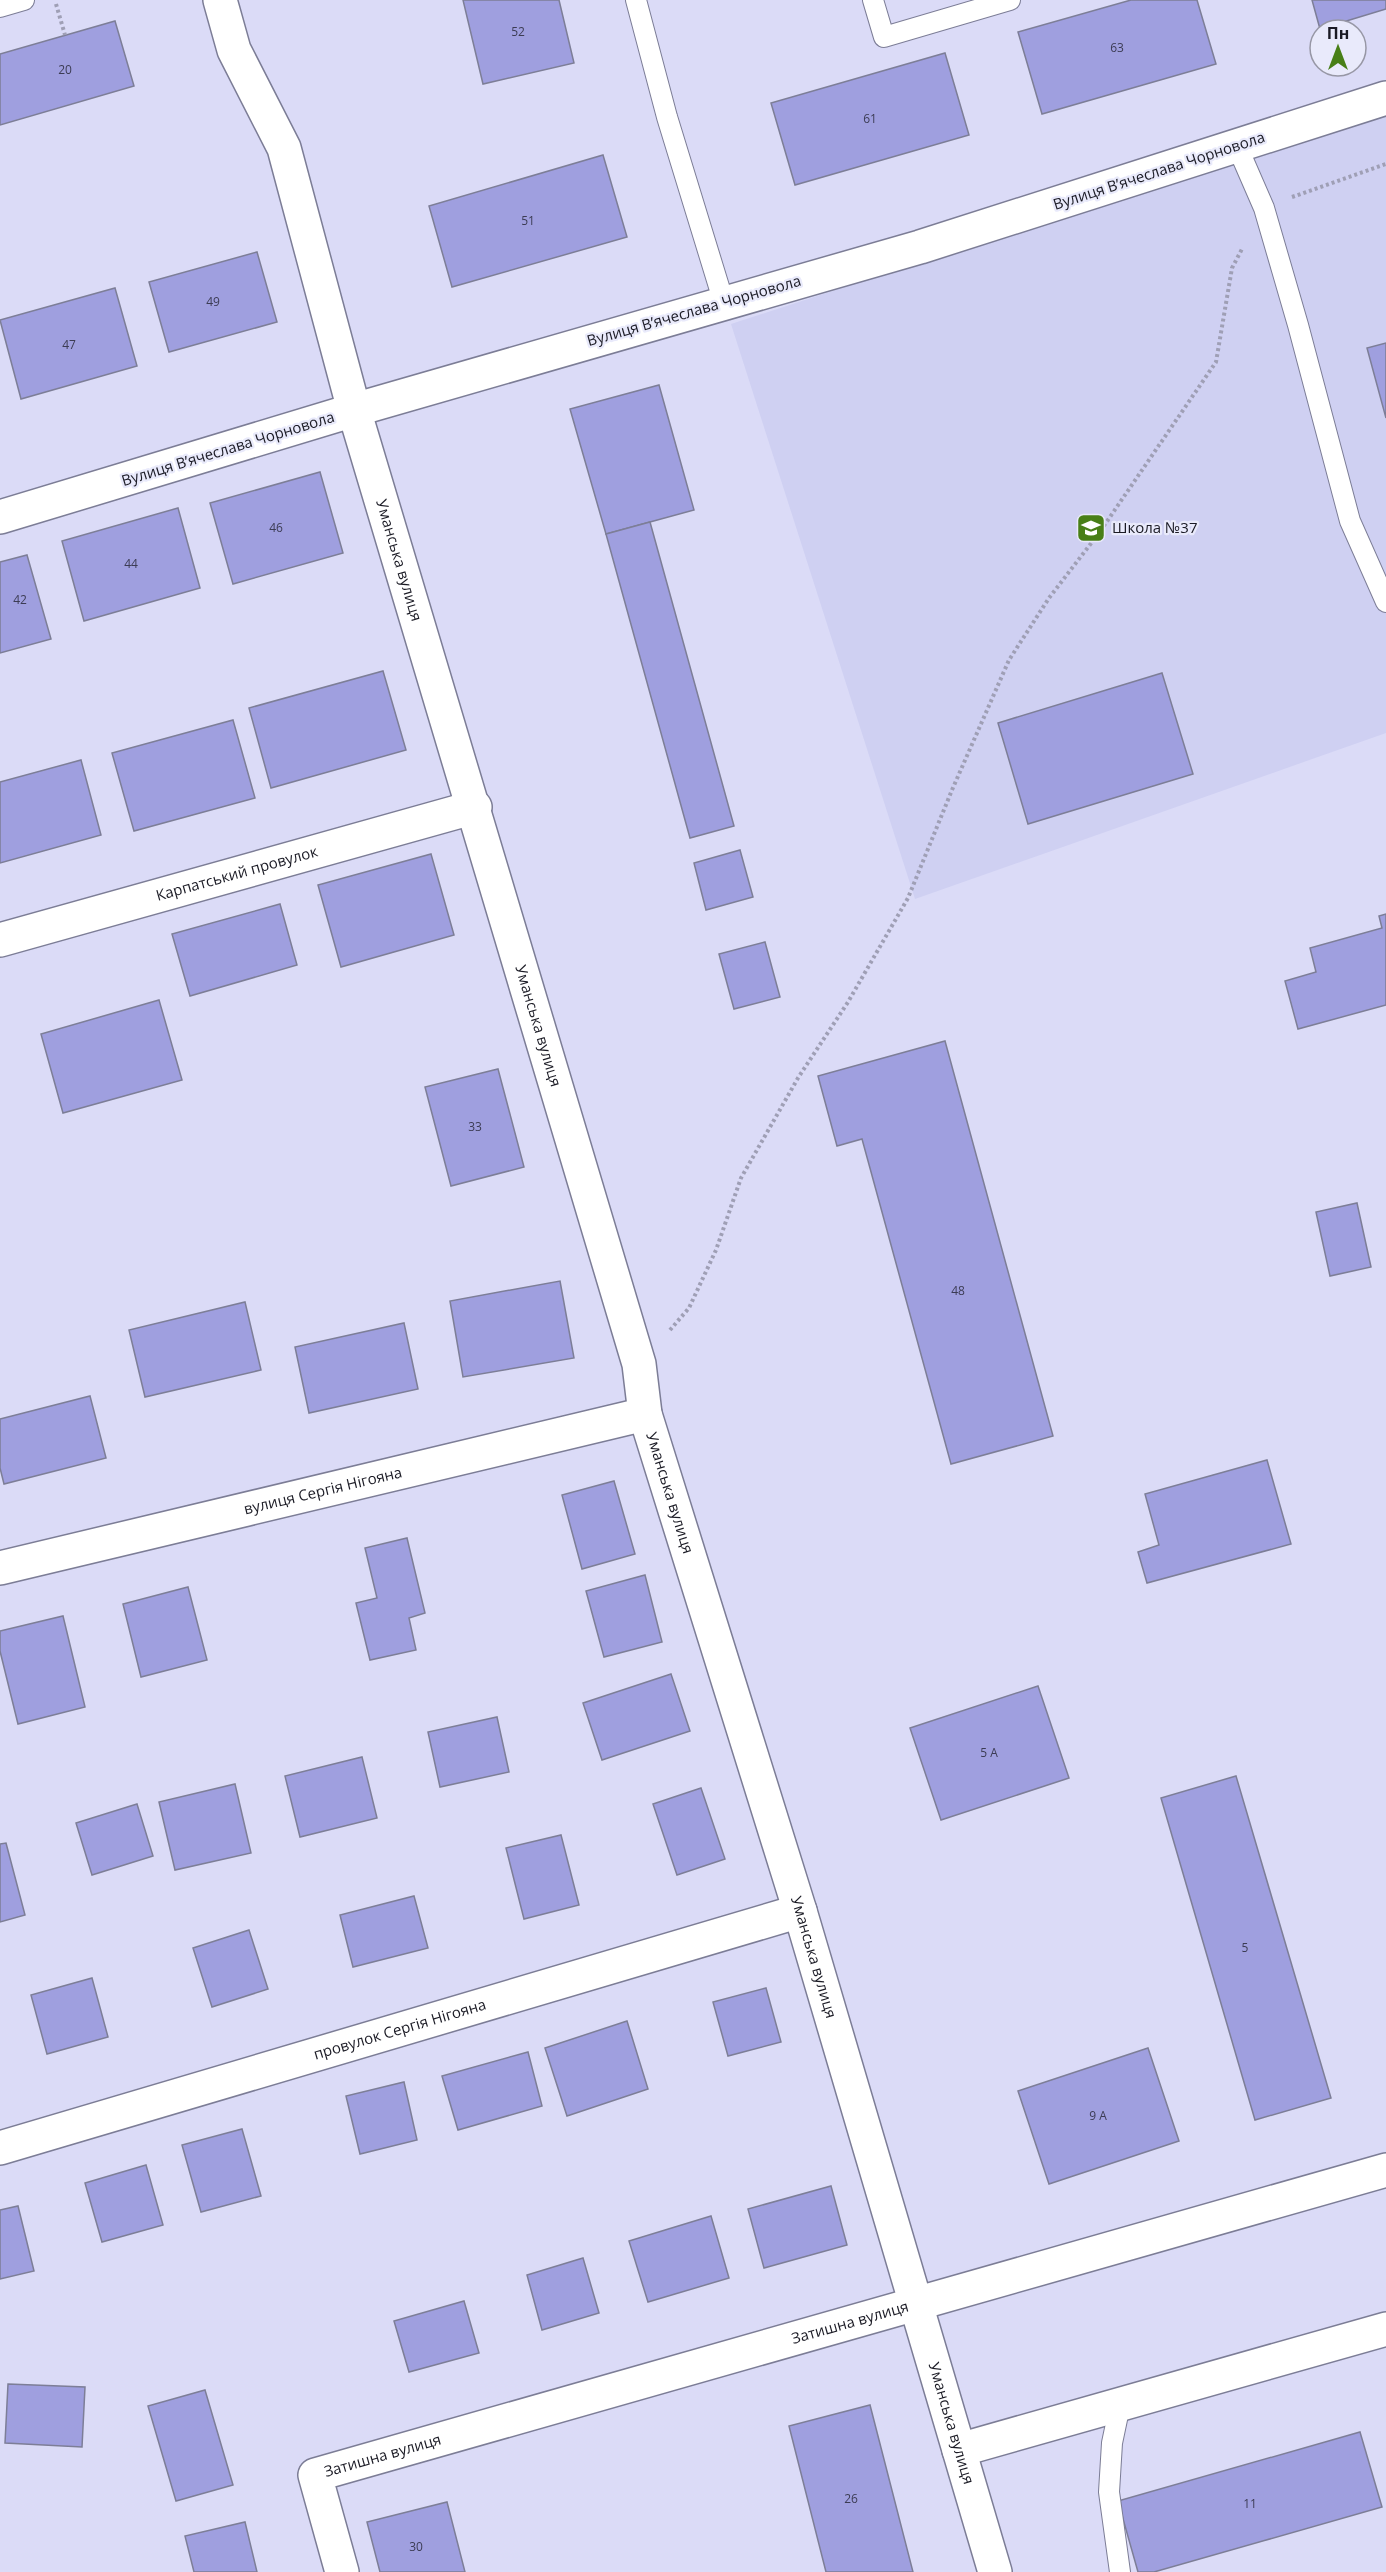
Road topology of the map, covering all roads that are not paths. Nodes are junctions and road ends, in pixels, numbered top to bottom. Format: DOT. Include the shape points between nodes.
graph roads {
  1 [pos="24,0"];
  2 [pos="220,0"];
  3 [pos="636,0"];
  4 [pos="873,0"];
  5 [pos="1010,0"];
  6 [pos="0,7"];
  7 [pos="1386,98"];
  8 [pos="1237,146"];
  9 [pos="724,303"];
  10 [pos="354,410"];
  11 [pos="0,517"];
  12 [pos="1386,602"];
  13 [pos="475,807"];
  14 [pos="0,940"];
  15 [pos="645,1414"];
  16 [pos="0,1568"];
  17 [pos="800,1911"];
  18 [pos="0,2148"];
  19 [pos="1386,2169"];
  20 [pos="916,2304"];
  21 [pos="1386,2329"];
  22 [pos="1120,2405"];
  23 [pos="959,2450"];
  24 [pos="342,2572"];
  25 [pos="995,2572"];
  26 [pos="1120,2572"];
  1 -- 6 [label="lane"];
  2 -- 10 [label="street, Уманська вулиця" via="234,50 284,148"];
  3 -- 9 [label="lane"];
  4 -- 5 [label="lane" via="884,37"];
  7 -- 8 [label="street, Вулиця Вʼячеслава Чорновола"];
  8 -- 9 [label="street, Вулиця Вʼячеслава Чорновола" via="931,244"];
  8 -- 12 [label="lane" via="1264,208 1350,521"];
  9 -- 10 [label="street, Вулиця Вʼячеслава Чорновола"];
  10 -- 11 [label="street, Вулиця Вʼячеслава Чорновола"];
  10 -- 13 [label="street, Уманська вулиця"];
  13 -- 14 [label="street, Карпатський провулок"];
  13 -- 15 [label="street, Уманська вулиця" via="639,1364"];
  15 -- 16 [label="street, вулиця Сергія Нігояна"];
  15 -- 17 [label="street, Уманська вулиця"];
  17 -- 18 [label="street, провулок Сергія Нігояна"];
  17 -- 20 [label="street, Уманська вулиця"];
  19 -- 20 [label="street, Затишна вулиця"];
  20 -- 23 [label="street, Уманська вулиця"];
  20 -- 24 [label="street, Затишна вулиця" via="315,2475"];
  21 -- 22 [label="street"];
  22 -- 23 [label="street"];
  22 -- 26 [label="lane" via="1112,2443 1109,2492"];
  23 -- 25 [label="street, Уманська вулиця"];
}
